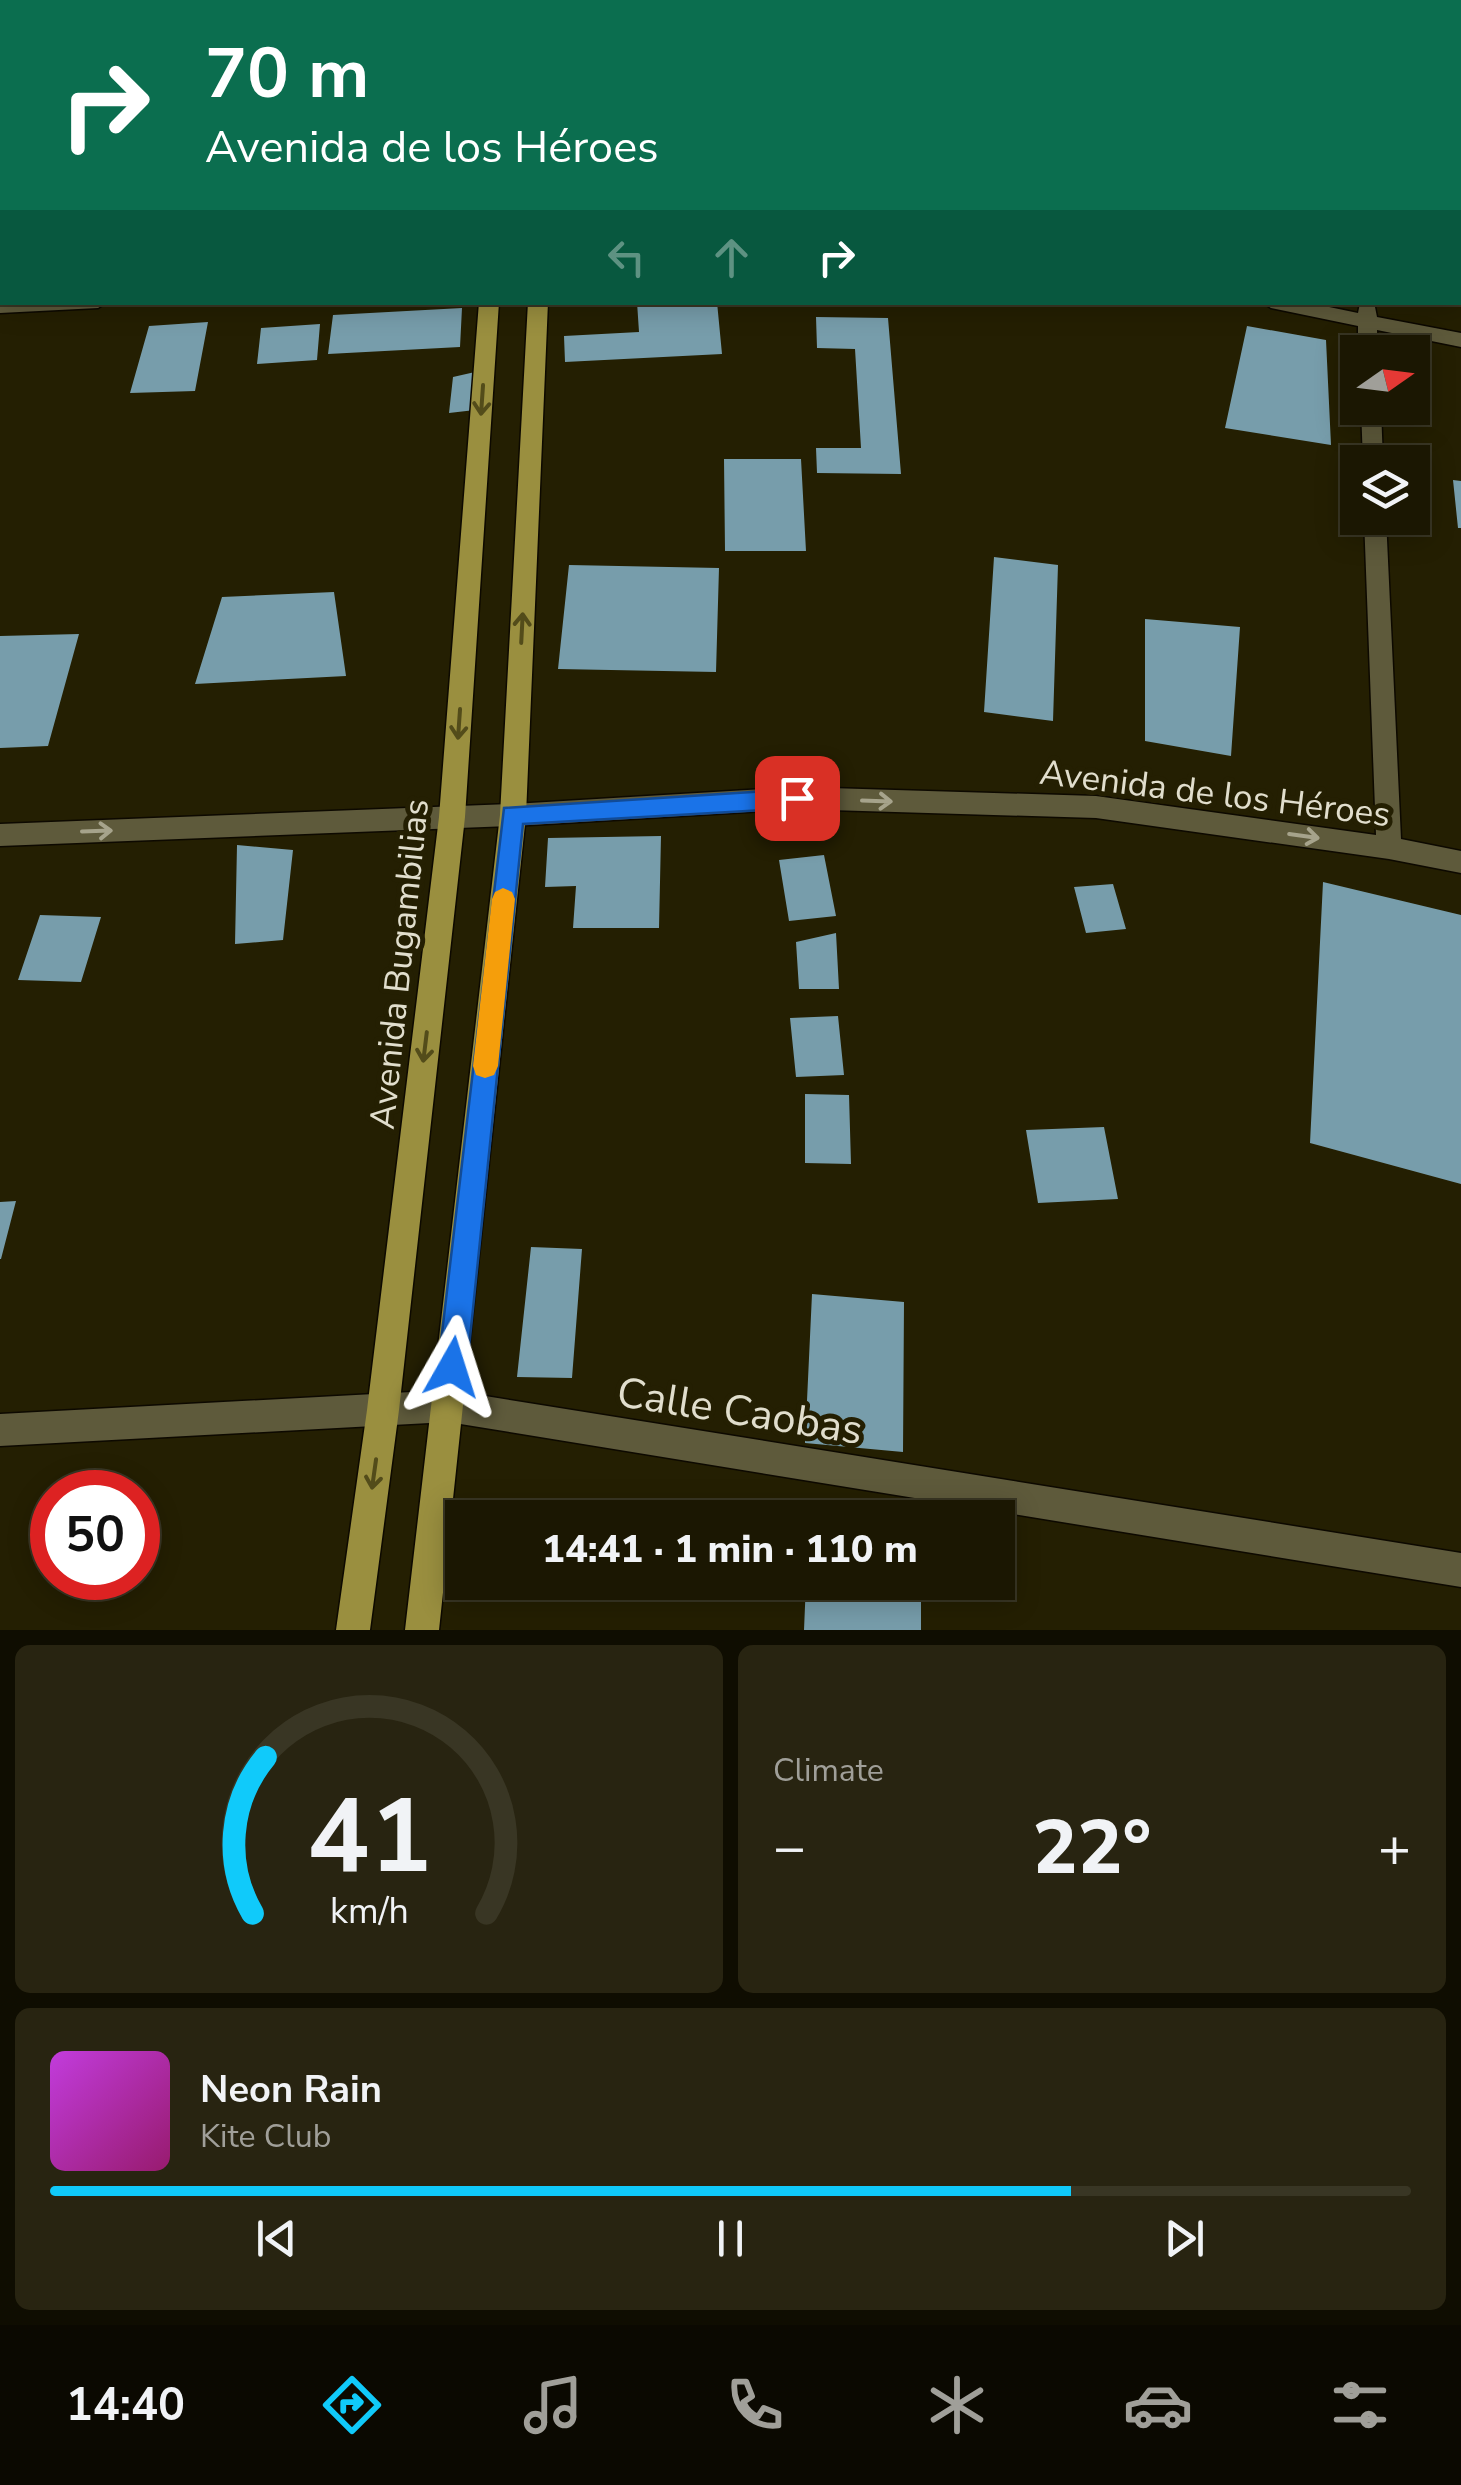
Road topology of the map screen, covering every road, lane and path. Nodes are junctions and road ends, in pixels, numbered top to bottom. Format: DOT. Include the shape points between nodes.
graph roads {
  1 [pos="49,305"];
  2 [pos="490,305"];
  3 [pos="538,305"];
  4 [pos="1303,305"];
  5 [pos="0,308"];
  6 [pos="1367,311"];
  7 [pos="1461,340"];
  8 [pos="1376,535"];
  9 [pos="512,815"];
  10 [pos="452,817"];
  11 [pos="0,835"];
  12 [pos="1389,848"];
  13 [pos="1461,862"];
  14 [pos="448,1406"];
  15 [pos="383,1410"];
  16 [pos="0,1430"];
  17 [pos="1461,1570"];
  18 [pos="353,1630"];
  19 [pos="422,1630"];
  1 -- 5 [label="street"];
  2 -- 10 [label="main road, Avenida Bugambilias, one-way"];
  9 -- 3 [label="main road, one-way"];
  4 -- 6 [label="street"];
  6 -- 7 [label="street"];
  8 -- 12 [label="street"];
  9 -- 10 [label="street, Avenida de los Héroes"];
  9 -- 12 [label="street, Avenida de los Héroes, one-way" via="797,798 1096,807"];
  9 -- 14 [label="main road"];
  11 -- 10 [label="street, Avenida de los Héroes, one-way"];
  10 -- 15 [label="main road, Avenida Bugambilias, one-way"];
  12 -- 13 [label="street, Avenida de los Héroes"];
  14 -- 15 [label="street, Calle Caobas"];
  14 -- 17 [label="street, Calle Caobas"];
  14 -- 19 [label="main road"];
  15 -- 16 [label="street, Calle Caobas"];
  15 -- 18 [label="main road, Avenida Bugambilias, one-way"];
}
